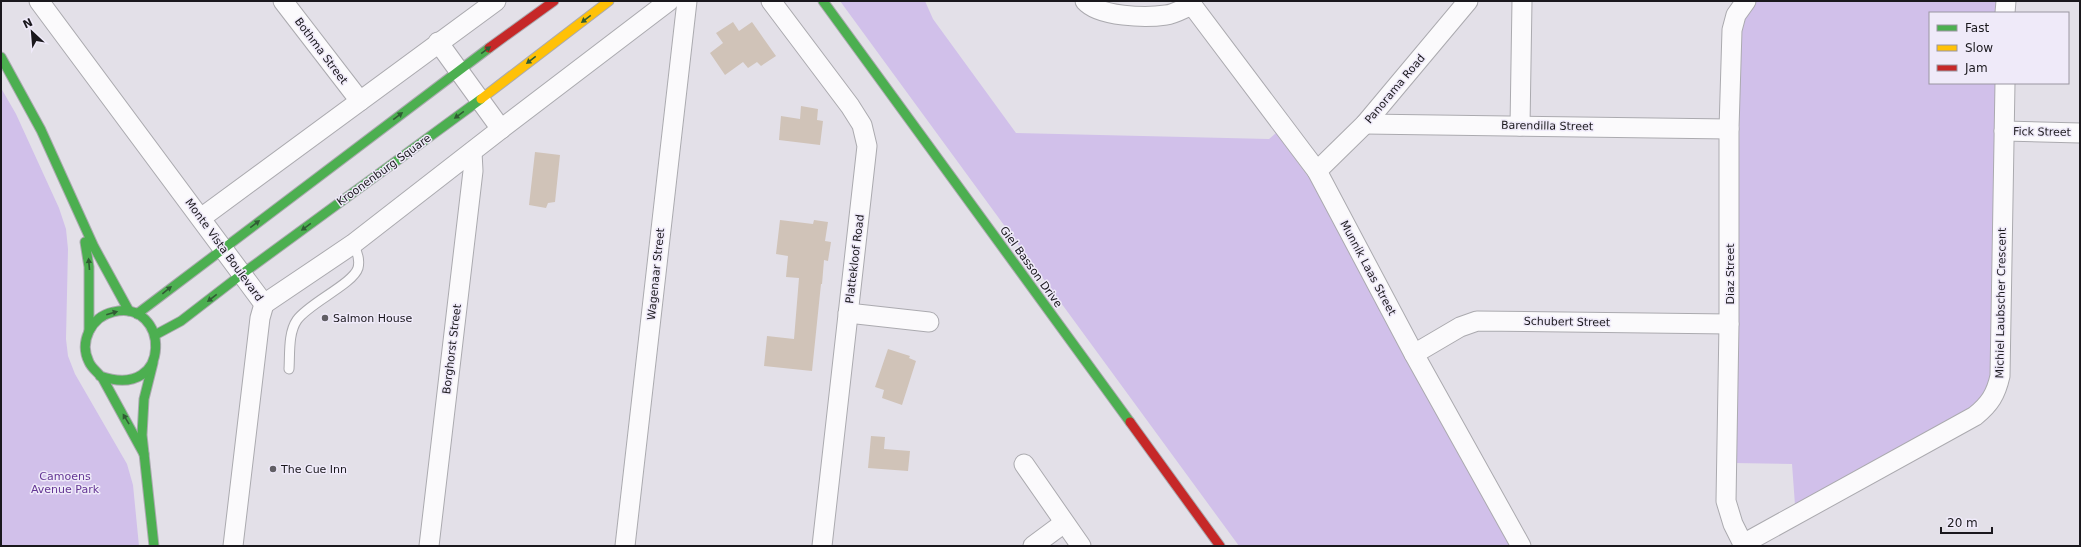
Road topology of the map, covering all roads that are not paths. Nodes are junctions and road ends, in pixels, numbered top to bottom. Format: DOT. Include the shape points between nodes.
graph roads {
  1 [pos="39,1"];
  2 [pos="283,1"];
  3 [pos="496,1"];
  4 [pos="554,1"];
  5 [pos="610,1"];
  6 [pos="669,1"];
  7 [pos="687,1"];
  8 [pos="771,1"];
  9 [pos="823,1"];
  10 [pos="1085,1"];
  11 [pos="1468,1"];
  12 [pos="1522,1"];
  13 [pos="1746,1"];
  14 [pos="2006,1"];
  15 [pos="1193,3"];
  16 [pos="2006,12"];
  17 [pos="438,42"];
  18 [pos="1,57"];
  19 [pos="460,70"];
  20 [pos="2004,84"];
  21 [pos="481,99"];
  22 [pos="360,101"];
  23 [pos="1365,124"];
  24 [pos="1520,126"];
  25 [pos="501,128"];
  26 [pos="1729,129"];
  27 [pos="2004,131"];
  28 [pos="2080,133"];
  29 [pos="472,152"];
  30 [pos="1316,172"];
  31 [pos="76,210"];
  32 [pos="201,218"];
  33 [pos="353,244"];
  34 [pos="223,248"];
  35 [pos="242,274"];
  36 [pos="264,304"];
  37 [pos="133,313"];
  38 [pos="848,313"];
  39 [pos="929,322"];
  40 [pos="1730,324"];
  41 [pos="89,330"];
  42 [pos="155,335"];
  43 [pos="1414,354"];
  44 [pos="154,362"];
  45 [pos="289,369"];
  46 [pos="100,376"];
  47 [pos="144,454"];
  48 [pos="1024,464"];
  49 [pos="1064,523"];
  50 [pos="1743,545"];
  51 [pos="154,546"];
  52 [pos="233,546"];
  53 [pos="429,546"];
  54 [pos="625,546"];
  55 [pos="822,546"];
  56 [pos="1033,546"];
  57 [pos="1081,546"];
  58 [pos="1220,546"];
  59 [pos="1521,546"];
  1 -- 32 [label="street, Monte Vista Boulevard"];
  2 -- 22 [label="street, Bothma Street"];
  3 -- 17 [label="street"];
  19 -- 4 [label="main road, one-way"];
  5 -- 21 [label="main road, Kroonenburg Square, one-way"];
  6 -- 25 [label="street"];
  7 -- 54 [label="street, Wagenaar Street"];
  8 -- 38 [label="street, Plattekloof Road" via="850,106 866,134 868,146"];
  9 -- 58 [label="main road, Giel Basson Drive"];
  10 -- 15 [label="street" via="1095,8 1112,13 1142,15 1167,15"];
  11 -- 23 [label="street, Panorama Road"];
  12 -- 24 [label="street"];
  13 -- 26 [label="street, Diaz Street" via="1736,15 1732,30"];
  14 -- 16 [label="street"];
  15 -- 30 [label="street, Munnik Laas Street"];
  17 -- 19 [label="street"];
  17 -- 22 [label="street"];
  18 -- 31 [label="main road" via="41,130"];
  19 -- 21 [label="street"];
  34 -- 19 [label="main road, one-way"];
  20 -- 27 [label="street, Michiel Laubscher Crescent"];
  21 -- 25 [label="street"];
  21 -- 35 [label="main road, Kroonenburg Square, one-way"];
  22 -- 32 [label="street"];
  23 -- 24 [label="street, Barendilla Street"];
  23 -- 30 [label="street, Panorama Road"];
  24 -- 26 [label="street, Barendilla Street"];
  25 -- 29 [label="street"];
  26 -- 40 [label="street, Diaz Street"];
  27 -- 28 [label="street, Fick Street"];
  27 -- 50 [label="street, Michiel Laubscher Crescent" via="2000,376 1996,393 1988,405 1975,416"];
  29 -- 33 [label="street"];
  29 -- 53 [label="street, Borghorst Street" via="473,171"];
  30 -- 43 [label="street, Munnik Laas Street"];
  31 -- 37 [label="main road"];
  41 -- 31 [label="main road, one-way" via="89,267"];
  32 -- 34 [label="street, Monte Vista Boulevard"];
  33 -- 36 [label="street"];
  33 -- 45 [label="lane" via="358,269 352,277 296,321"];
  34 -- 35 [label="street, Monte Vista Boulevard"];
  37 -- 34 [label="main road, one-way"];
  35 -- 36 [label="street, Monte Vista Boulevard"];
  35 -- 42 [label="main road, Kroonenburg Square, one-way" via="181,321"];
  36 -- 52 [label="street, Monte Vista Boulevard" via="260,318"];
  41 -- 37 [label="main road, one-way" via="106,314 117,311"];
  37 -- 42 [label="main road" via="148,323"];
  38 -- 39 [label="street"];
  38 -- 55 [label="street, Plattekloof Road"];
  40 -- 43 [label="street, Schubert Street" via="1477,321 1460,327"];
  40 -- 50 [label="street, Diaz Street" via="1726,501"];
  41 -- 46 [label="main road" via="86,355 90,365"];
  42 -- 44 [label="main road" via="157,348"];
  43 -- 59 [label="street, Munnik Laas Street"];
  44 -- 46 [label="main road" via="144,374 130,381 115,382"];
  44 -- 47 [label="main road" via="144,399"];
  47 -- 46 [label="main road, one-way"];
  47 -- 51 [label="main road"];
  48 -- 49 [label="street"];
  49 -- 56 [label="street"];
  49 -- 57 [label="street"];
}
